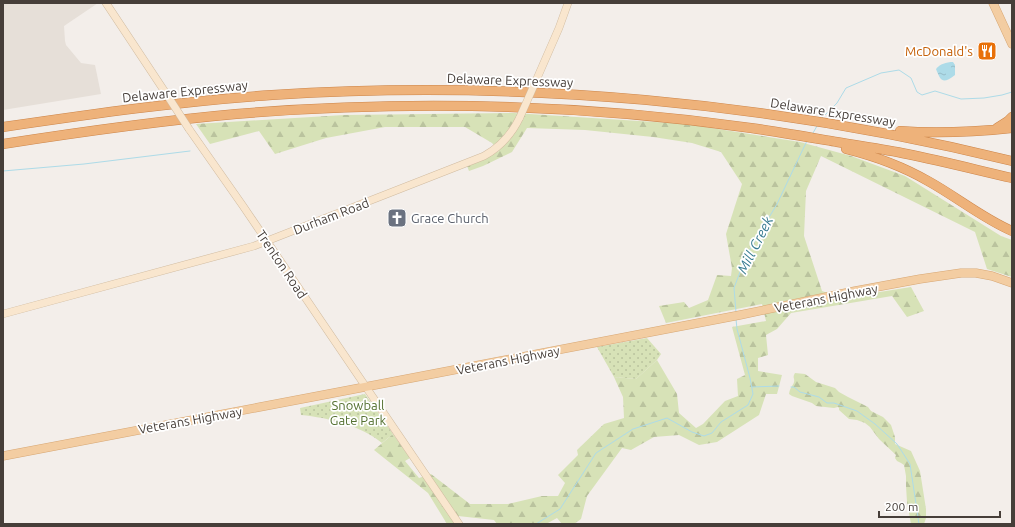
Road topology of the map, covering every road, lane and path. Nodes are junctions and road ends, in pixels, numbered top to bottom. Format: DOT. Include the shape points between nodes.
graph roads {
  1 [pos="106,3"];
  2 [pos="568,3"];
  3 [pos="993,3"];
  4 [pos="1012,44"];
  5 [pos="1012,117"];
  6 [pos="3,128"];
  7 [pos="1012,128"];
  8 [pos="862,129"];
  9 [pos="992,130"];
  10 [pos="816,140"];
  11 [pos="3,144"];
  12 [pos="1012,161"];
  13 [pos="1012,178"];
  14 [pos="1012,231"];
  15 [pos="266,241"];
  16 [pos="1012,283"];
  17 [pos="3,314"];
  18 [pos="366,387"];
  19 [pos="3,456"];
  20 [pos="459,524"];
  1 -- 15 [label="main road, Trenton Road, bridge"];
  2 -- 15 [label="main road, Durham Road, bridge" via="520,117 504,142 492,152"];
  3 -- 4 [label="main road"];
  5 -- 9 [label="highway"];
  6 -- 8 [label="highway, Delaware Expressway" via="126,109 292,94 498,91 626,98 720,108"];
  7 -- 9 [label="highway"];
  8 -- 9 [label="highway" via="935,133"];
  8 -- 12 [label="highway, Delaware Expressway"];
  10 -- 11 [label="highway" via="752,128 610,114 490,107 395,107 235,115 118,127"];
  10 -- 13 [label="highway" via="904,153"];
  10 -- 14 [label="highway" via="904,168"];
  15 -- 17 [label="main road, Durham Road"];
  15 -- 18 [label="main road, Trenton Road"];
  16 -- 18 [label="main road, Veterans Highway" via="984,274 961,273 855,291"];
  18 -- 19 [label="main road, Veterans Highway"];
  18 -- 20 [label="main road, Trenton Road"];
}
